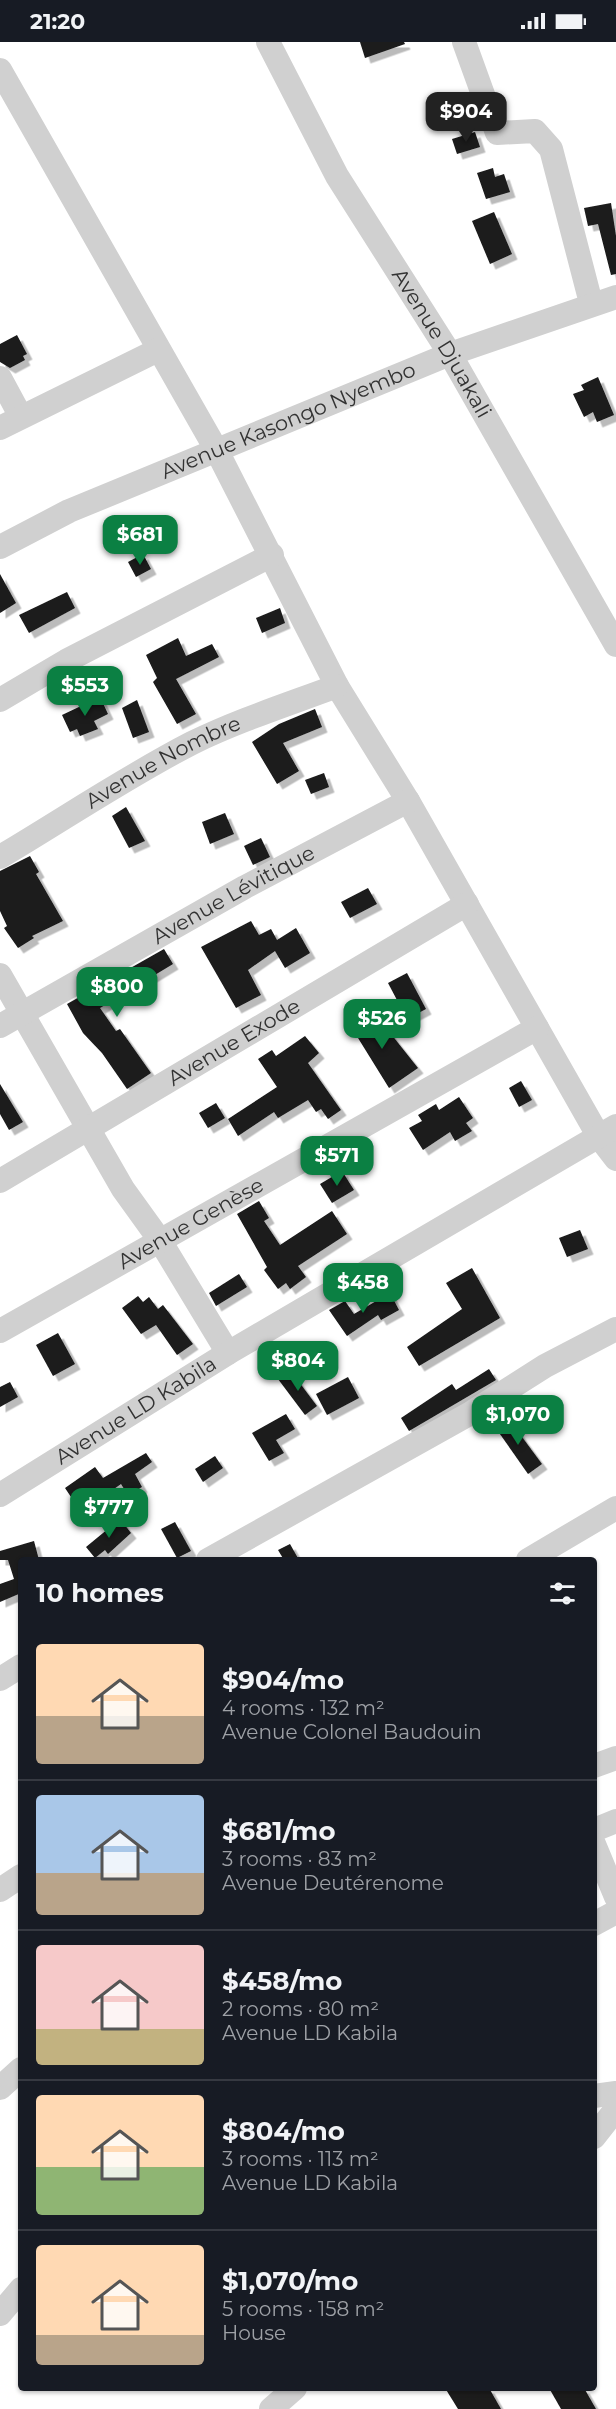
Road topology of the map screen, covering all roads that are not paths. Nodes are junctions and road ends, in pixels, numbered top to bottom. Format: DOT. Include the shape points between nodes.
graph roads {
  1 [pos="268,42"];
  2 [pos="464,42"];
  3 [pos="0,70"];
  4 [pos="616,297"];
  5 [pos="591,303"];
  6 [pos="158,350"];
  7 [pos="450,354"];
  8 [pos="0,378"];
  9 [pos="11,423"];
  10 [pos="218,451"];
  11 [pos="0,548"];
  12 [pos="272,555"];
  13 [pos="616,645"];
  14 [pos="337,686"];
  15 [pos="0,700"];
  16 [pos="408,801"];
  17 [pos="0,857"];
  18 [pos="467,904"];
  19 [pos="0,975"];
  20 [pos="22,1013"];
  21 [pos="0,1026"];
  22 [pos="537,1028"];
  23 [pos="87,1129"];
  24 [pos="607,1131"];
  25 [pos="616,1159"];
  26 [pos="0,1181"];
  27 [pos="159,1239"];
  28 [pos="616,1329"];
  29 [pos="0,1331"];
  30 [pos="228,1353"];
  31 [pos="0,1495"];
  32 [pos="616,1508"];
  33 [pos="213,1557"];
  34 [pos="533,1557"];
  35 [pos="18,1668"];
  36 [pos="0,1678"];
  37 [pos="616,1758"];
  38 [pos="597,1765"];
  39 [pos="616,1821"];
  40 [pos="597,1829"];
  41 [pos="597,1851"];
  42 [pos="18,1878"];
  43 [pos="0,1890"];
  44 [pos="616,1897"];
  45 [pos="616,1912"];
  46 [pos="597,1922"];
  47 [pos="18,2071"];
  48 [pos="0,2088"];
  49 [pos="616,2093"];
  50 [pos="597,2096"];
  51 [pos="616,2109"];
  52 [pos="597,2133"];
  53 [pos="18,2293"];
  54 [pos="0,2314"];
  1 -- 7 [label="street, Avenue Djuakali" via="338,176"];
  2 -- 5 [label="street" via="495,130 500,135 535,131 551,149"];
  3 -- 6 [label="street"];
  4 -- 5 [label="street, Avenue Kasongo Nyembo"];
  5 -- 7 [label="street, Avenue Kasongo Nyembo"];
  6 -- 9 [label="street"];
  6 -- 10 [label="street"];
  7 -- 10 [label="street, Avenue Kasongo Nyembo"];
  7 -- 13 [label="street, Avenue Djuakali"];
  8 -- 9 [label="street"];
  10 -- 11 [label="street, Avenue Kasongo Nyembo" via="69,511"];
  10 -- 12 [label="street"];
  12 -- 14 [label="street"];
  12 -- 15 [label="street" via="66,661"];
  14 -- 16 [label="street"];
  14 -- 17 [label="street, Avenue Nombre" via="193,743"];
  16 -- 18 [label="street"];
  16 -- 20 [label="street, Avenue Lévitique" via="245,887"];
  18 -- 22 [label="street"];
  18 -- 23 [label="street, Avenue Exode"];
  19 -- 20 [label="street"];
  20 -- 21 [label="street, Avenue Lévitique"];
  20 -- 23 [label="street"];
  22 -- 24 [label="street"];
  22 -- 27 [label="street, Avenue Genèse"];
  23 -- 26 [label="street, Avenue Exode"];
  23 -- 27 [label="street"];
  24 -- 25 [label="street"];
  24 -- 30 [label="street, Avenue LD Kabila"];
  27 -- 29 [label="street, Avenue Genèse"];
  27 -- 30 [label="street"];
  28 -- 33 [label="street"];
  30 -- 31 [label="street, Avenue LD Kabila"];
  32 -- 34 [label="street"];
  35 -- 36 [label="street"];
  37 -- 38 [label="street"];
  39 -- 40 [label="street"];
  41 -- 44 [label="street"];
  42 -- 43 [label="street"];
  45 -- 46 [label="street"];
  47 -- 48 [label="street"];
  49 -- 50 [label="street"];
  51 -- 52 [label="street"];
  53 -- 54 [label="street"];
}
